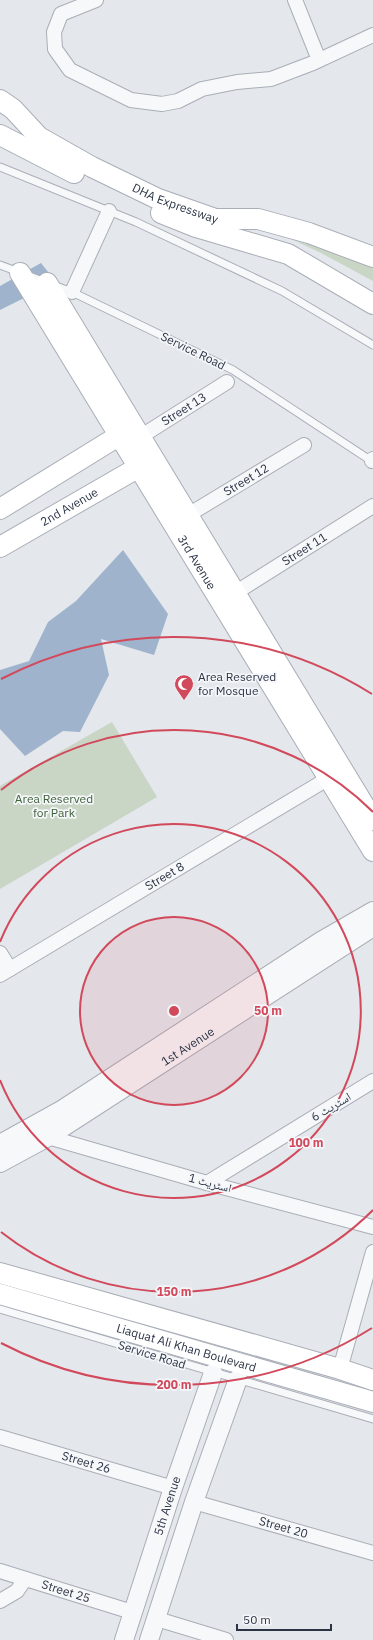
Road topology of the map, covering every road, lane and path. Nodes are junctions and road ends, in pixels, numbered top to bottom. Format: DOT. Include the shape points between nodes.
graph roads {
  1 [pos="96,0"];
  2 [pos="295,0"];
  3 [pos="373,35"];
  4 [pos="319,60"];
  5 [pos="0,100"];
  6 [pos="0,135"];
  7 [pos="0,167"];
  8 [pos="109,211"];
  9 [pos="373,257"];
  10 [pos="0,265"];
  11 [pos="20,273"];
  12 [pos="47,283"];
  13 [pos="72,292"];
  14 [pos="373,304"];
  15 [pos="373,345"];
  16 [pos="227,382"];
  17 [pos="120,435"];
  18 [pos="140,437"];
  19 [pos="304,445"];
  20 [pos="373,461"];
  21 [pos="139,466"];
  22 [pos="373,506"];
  23 [pos="0,509"];
  24 [pos="188,515"];
  25 [pos="0,547"];
  26 [pos="235,593"];
  27 [pos="329,778"];
  28 [pos="373,820"];
  29 [pos="373,851"];
  30 [pos="373,911"];
  31 [pos="373,927"];
  32 [pos="0,953"];
  33 [pos="5,972"];
  34 [pos="373,1081"];
  35 [pos="48,1137"];
  36 [pos="0,1144"];
  37 [pos="0,1163"];
  38 [pos="207,1183"];
  39 [pos="373,1227"];
  40 [pos="373,1252"];
  41 [pos="0,1272"];
  42 [pos="0,1294"];
  43 [pos="0,1309"];
  44 [pos="340,1369"];
  45 [pos="213,1373"];
  46 [pos="238,1379"];
  47 [pos="373,1380"];
  48 [pos="373,1402"];
  49 [pos="373,1419"];
  50 [pos="0,1437"];
  51 [pos="173,1488"];
  52 [pos="194,1502"];
  53 [pos="373,1553"];
  54 [pos="0,1571"];
  55 [pos="25,1579"];
  56 [pos="0,1601"];
  57 [pos="132,1612"];
  58 [pos="157,1618"];
  59 [pos="124,1640"];
  60 [pos="149,1640"];
  61 [pos="226,1640"];
  1 -- 4 [label="street" via="61,14 54,32 55,49 70,70 131,100 162,104 178,101 202,89 271,79"];
  2 -- 4 [label="street"];
  3 -- 4 [label="street"];
  5 -- 9 [label="main road, DHA Expressway" via="13,109 39,137 92,167 158,199 215,219 258,219 309,233"];
  6 -- 14 [label="main road, DHA Expressway" via="109,191 152,209 196,227 288,254"];
  7 -- 8 [label="lane"];
  8 -- 13 [label="street"];
  8 -- 15 [label="lane" via="282,291"];
  10 -- 11 [label="lane, Service Road"];
  11 -- 12 [label="lane, Service Road"];
  11 -- 17 [label="main road, 3rd Avenue"];
  12 -- 13 [label="lane, Service Road"];
  12 -- 18 [label="main road, 3rd Avenue"];
  13 -- 20 [label="lane, Service Road" via="233,370"];
  16 -- 18 [label="street, Street 13"];
  17 -- 21 [label="main road, 3rd Avenue"];
  17 -- 23 [label="main road"];
  18 -- 24 [label="main road, 3rd Avenue"];
  19 -- 24 [label="street, Street 12"];
  21 -- 25 [label="main road, 2nd Avenue"];
  21 -- 27 [label="main road, 3rd Avenue"];
  22 -- 26 [label="street, Street 11"];
  24 -- 26 [label="main road, 3rd Avenue"];
  26 -- 28 [label="main road, 3rd Avenue"];
  27 -- 29 [label="main road, 3rd Avenue"];
  27 -- 33 [label="street, Street 8"];
  30 -- 36 [label="street" via="321,941 63,1109"];
  31 -- 35 [label="street, 1st Avenue"];
  32 -- 33 [label="street"];
  34 -- 38 [label="street, اسٹریٹ 6"];
  35 -- 37 [label="street, 1st Avenue"];
  35 -- 38 [label="street, اسٹریٹ 1"];
  38 -- 39 [label="street, اسٹریٹ 1"];
  40 -- 44 [label="street"];
  41 -- 44 [label="main road, Liaquat Ali Khan Boulevard"];
  42 -- 48 [label="main road, Liaquat Ali Khan Boulevard"];
  43 -- 45 [label="lane, Service Road"];
  44 -- 47 [label="main road, Liaquat Ali Khan Boulevard"];
  45 -- 46 [label="lane, Service Road"];
  45 -- 51 [label="street, 5th Avenue"];
  46 -- 49 [label="lane, Service Road"];
  46 -- 52 [label="street, 5th Avenue"];
  50 -- 51 [label="street, Street 26"];
  51 -- 57 [label="street, 5th Avenue"];
  52 -- 53 [label="street, Street 20"];
  52 -- 58 [label="street, 5th Avenue"];
  54 -- 55 [label="street, Street 25"];
  55 -- 56 [label="street" via="16,1591"];
  55 -- 57 [label="street, Street 25"];
  57 -- 59 [label="street, 5th Avenue"];
  58 -- 60 [label="street, 5th Avenue"];
  58 -- 61 [label="street"];
}
